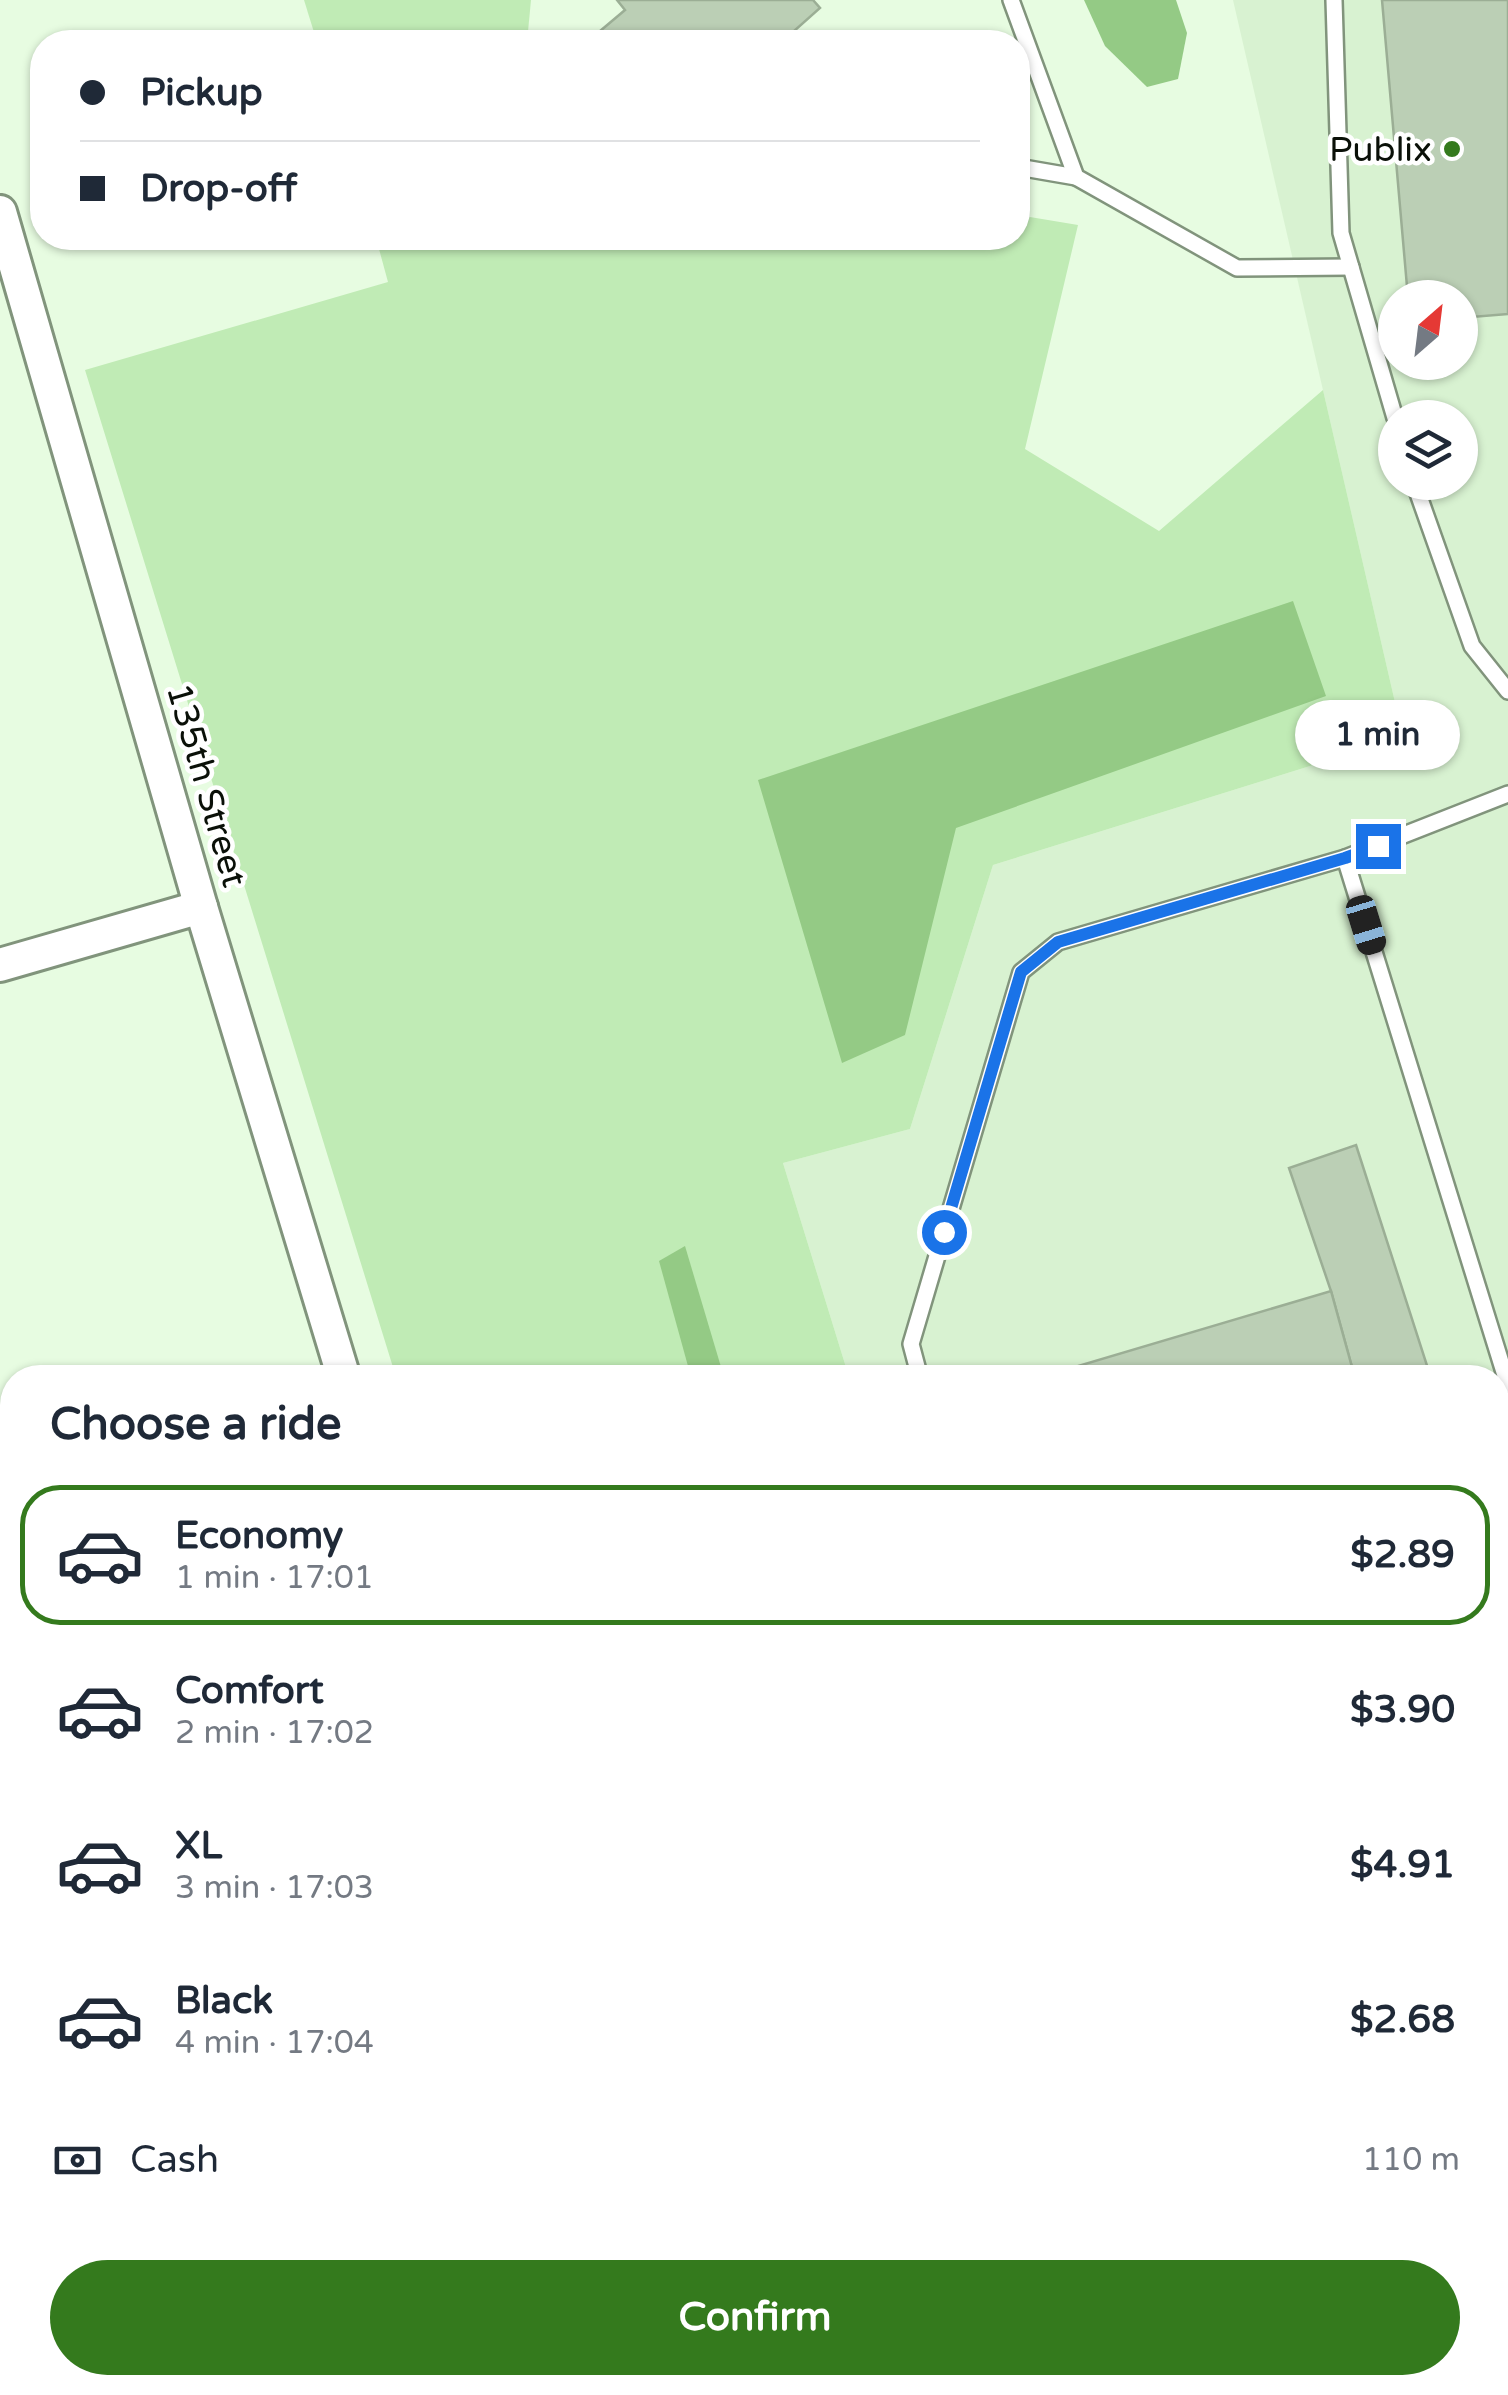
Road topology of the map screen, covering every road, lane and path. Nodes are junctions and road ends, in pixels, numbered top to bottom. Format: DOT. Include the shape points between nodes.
graph roads {
  1 [pos="1010,0"];
  2 [pos="1334,0"];
  3 [pos="1021,30"];
  4 [pos="1030,54"];
  5 [pos="1030,170"];
  6 [pos="1076,178"];
  7 [pos="0,212"];
  8 [pos="1351,268"];
  9 [pos="1390,400"];
  10 [pos="1420,500"];
  11 [pos="1508,691"];
  12 [pos="1508,794"];
  13 [pos="1345,858"];
  14 [pos="201,907"];
  15 [pos="0,965"];
  16 [pos="340,1365"];
  17 [pos="917,1365"];
  18 [pos="1502,1365"];
  1 -- 3 [label="lane"];
  2 -- 8 [label="lane" via="1340,233"];
  4 -- 6 [label="lane"];
  5 -- 6 [label="lane"];
  6 -- 8 [label="lane" via="1238,268"];
  7 -- 14 [label="street, 135th Street"];
  8 -- 9 [label="lane"];
  10 -- 11 [label="lane" via="1472,646"];
  12 -- 13 [label="lane"];
  13 -- 17 [label="lane" via="1058,942 1021,972 911,1344"];
  13 -- 18 [label="lane"];
  14 -- 15 [label="street"];
  14 -- 16 [label="street, 135th Street"];
}
